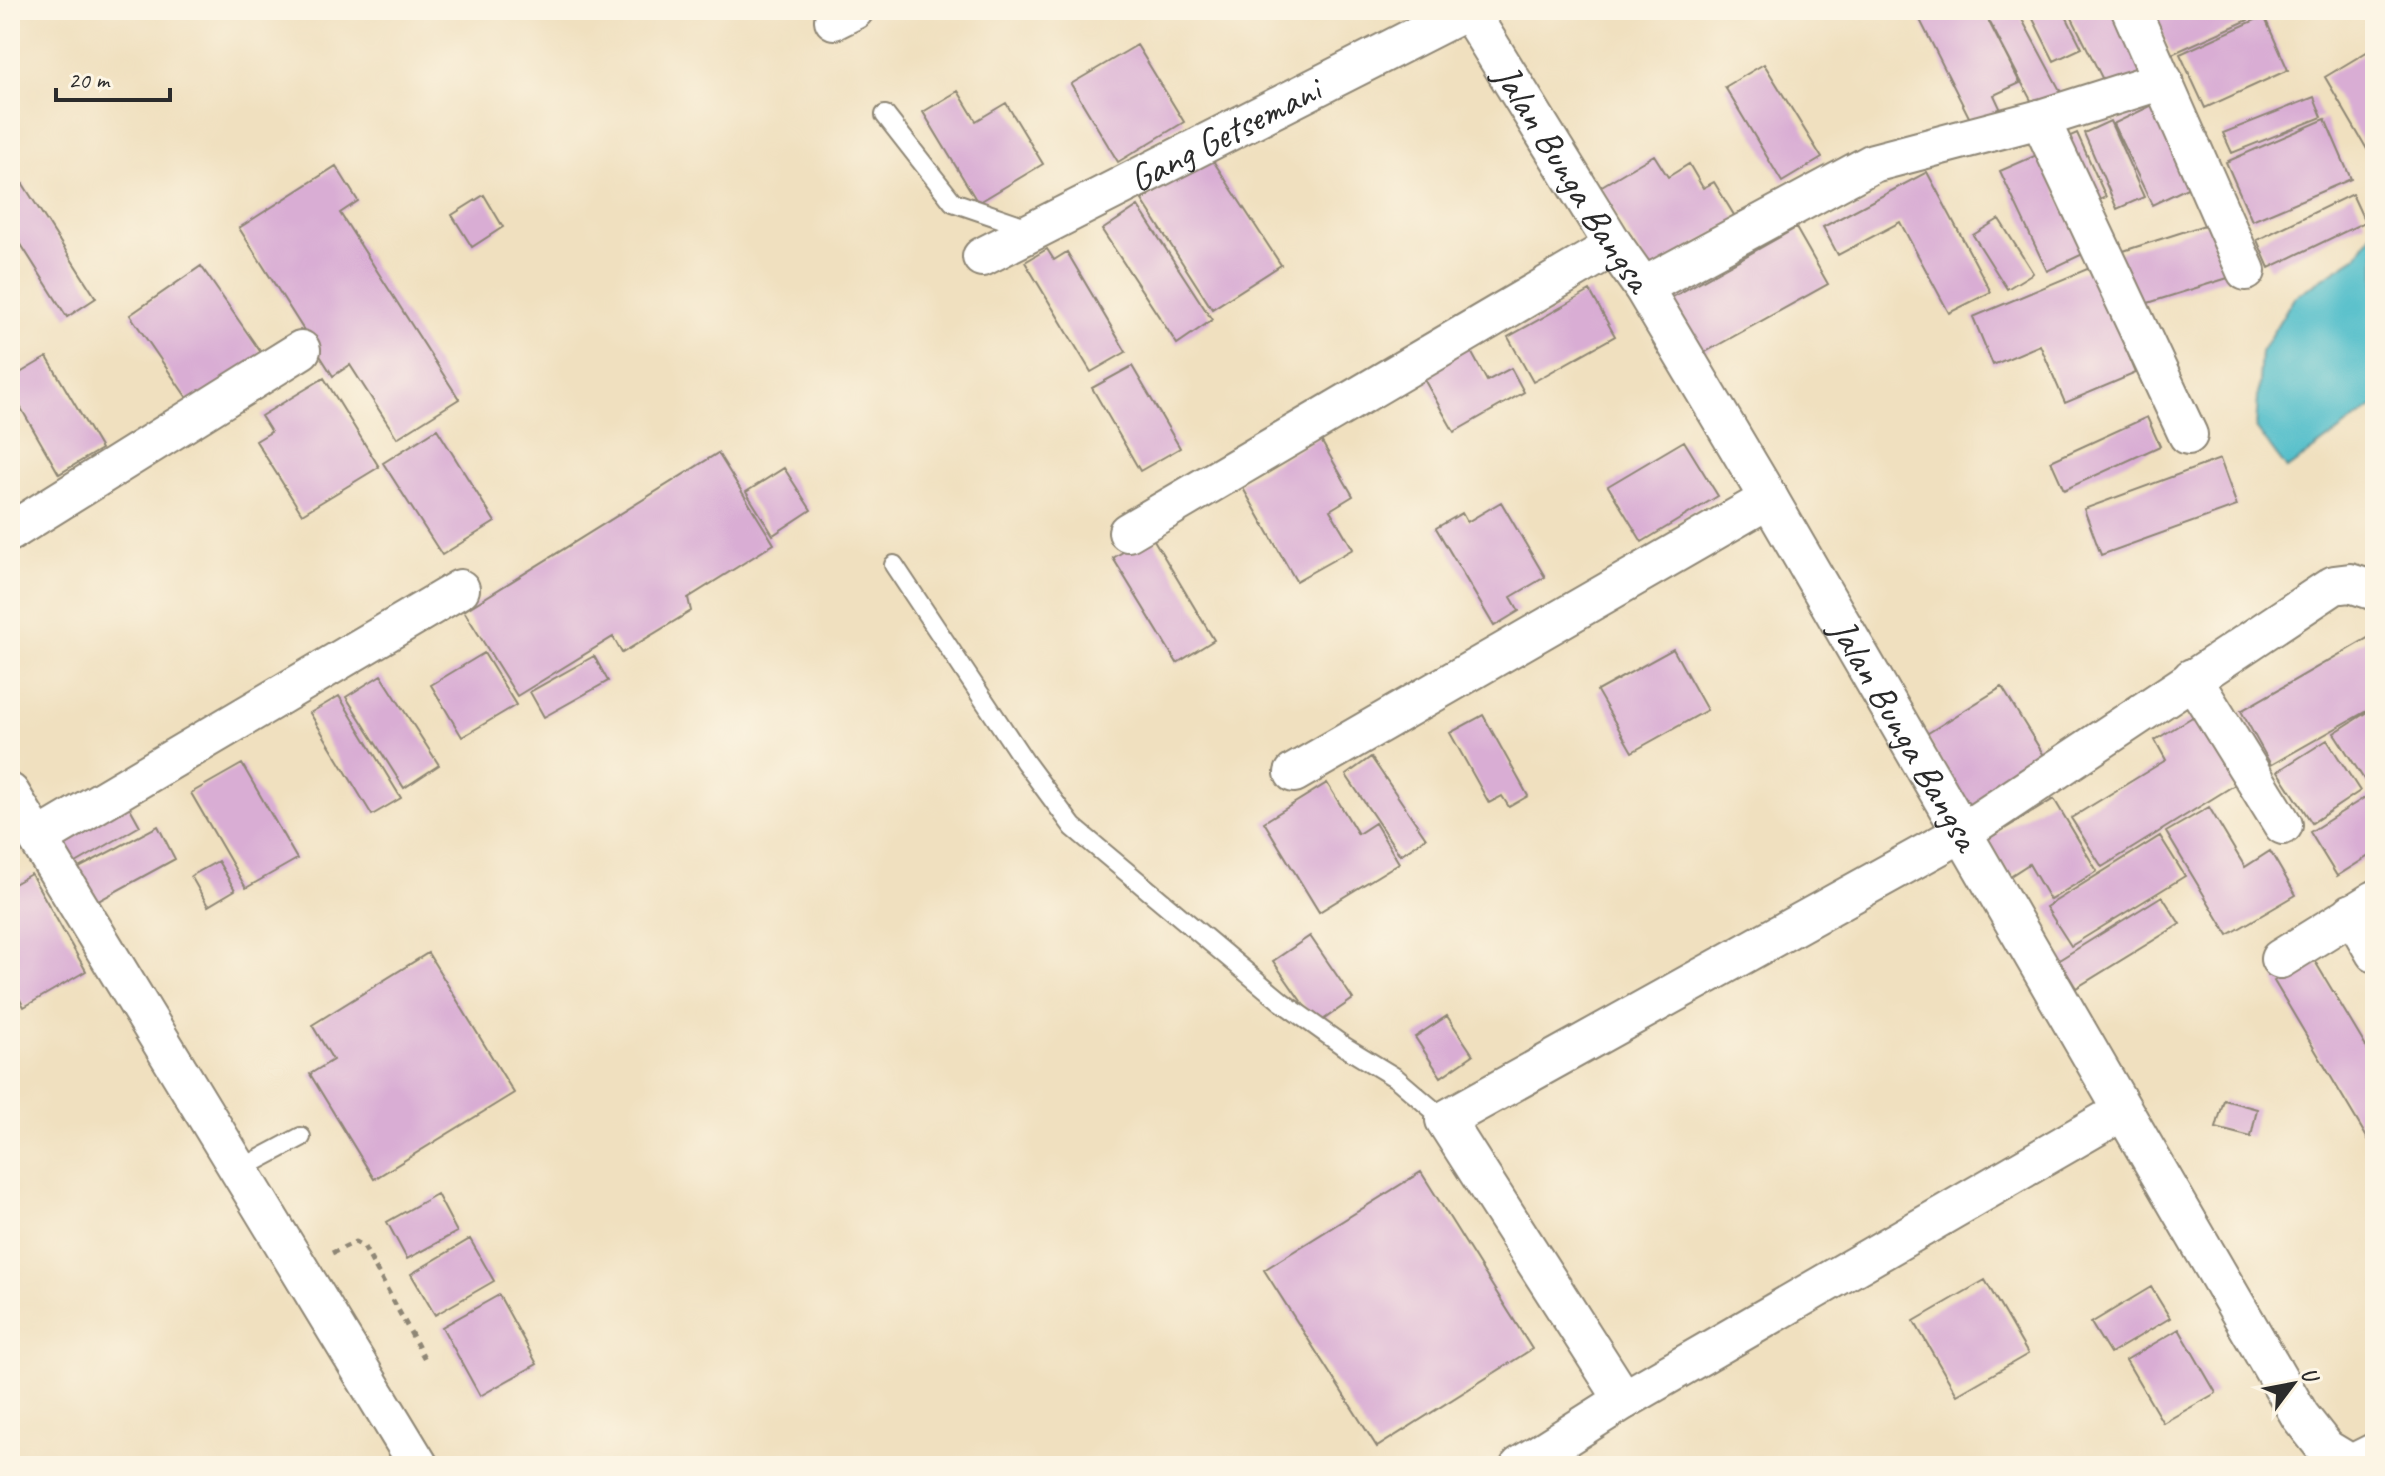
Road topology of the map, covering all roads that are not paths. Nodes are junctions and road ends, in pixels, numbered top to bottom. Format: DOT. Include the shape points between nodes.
graph roads {
  1 [pos="1468,10"];
  2 [pos="2131,10"];
  3 [pos="2163,80"];
  4 [pos="885,115"];
  5 [pos="2040,119"];
  6 [pos="1032,229"];
  7 [pos="1614,246"];
  8 [pos="982,257"];
  9 [pos="2246,271"];
  10 [pos="1643,287"];
  11 [pos="301,350"];
  12 [pos="2188,435"];
  13 [pos="1769,499"];
  14 [pos="10,532"];
  15 [pos="1128,532"];
  16 [pos="894,565"];
  17 [pos="460,589"];
  18 [pos="2375,591"];
  19 [pos="2192,678"];
  20 [pos="1294,773"];
  21 [pos="10,793"];
  22 [pos="2283,825"];
  23 [pos="1960,834"];
  24 [pos="39,838"];
  25 [pos="2363,906"];
  26 [pos="2375,953"];
  27 [pos="2280,959"];
  28 [pos="2121,1112"];
  29 [pos="1445,1120"];
  30 [pos="301,1137"];
  31 [pos="239,1170"];
  32 [pos="1624,1400"];
  33 [pos="2375,1441"];
  34 [pos="2348,1461"];
  35 [pos="419,1466"];
  36 [pos="1520,1466"];
  1 -- 6 [label="street, Gang Getsemani"];
  1 -- 7 [label="street, Jalan Bunga Bangsa"];
  2 -- 3 [label="street"];
  3 -- 5 [label="street"];
  3 -- 9 [label="street"];
  4 -- 6 [label="lane" via="953,202"];
  5 -- 10 [label="street" via="1873,163"];
  5 -- 12 [label="street"];
  6 -- 8 [label="street, Gang Getsemani"];
  7 -- 10 [label="street, Jalan Bunga Bangsa"];
  7 -- 15 [label="street"];
  10 -- 13 [label="street, Jalan Bunga Bangsa"];
  11 -- 14 [label="street"];
  13 -- 20 [label="street"];
  13 -- 23 [label="street, Jalan Bunga Bangsa"];
  16 -- 29 [label="lane" via="1073,827 1282,1002 1396,1078"];
  17 -- 24 [label="street"];
  18 -- 19 [label="street" via="2350,583 2334,585"];
  19 -- 22 [label="street"];
  19 -- 23 [label="street"];
  21 -- 24 [label="street"];
  23 -- 28 [label="street, Jalan Bunga Bangsa"];
  23 -- 29 [label="street"];
  24 -- 31 [label="street"];
  25 -- 26 [label="street"];
  25 -- 27 [label="street"];
  28 -- 32 [label="street"];
  28 -- 34 [label="street, Jalan Bunga Bangsa" via="2300,1416 2326,1449"];
  29 -- 32 [label="street"];
  30 -- 31 [label="lane"];
  31 -- 35 [label="street"];
  32 -- 36 [label="street"];
  33 -- 34 [label="lane"];
}
